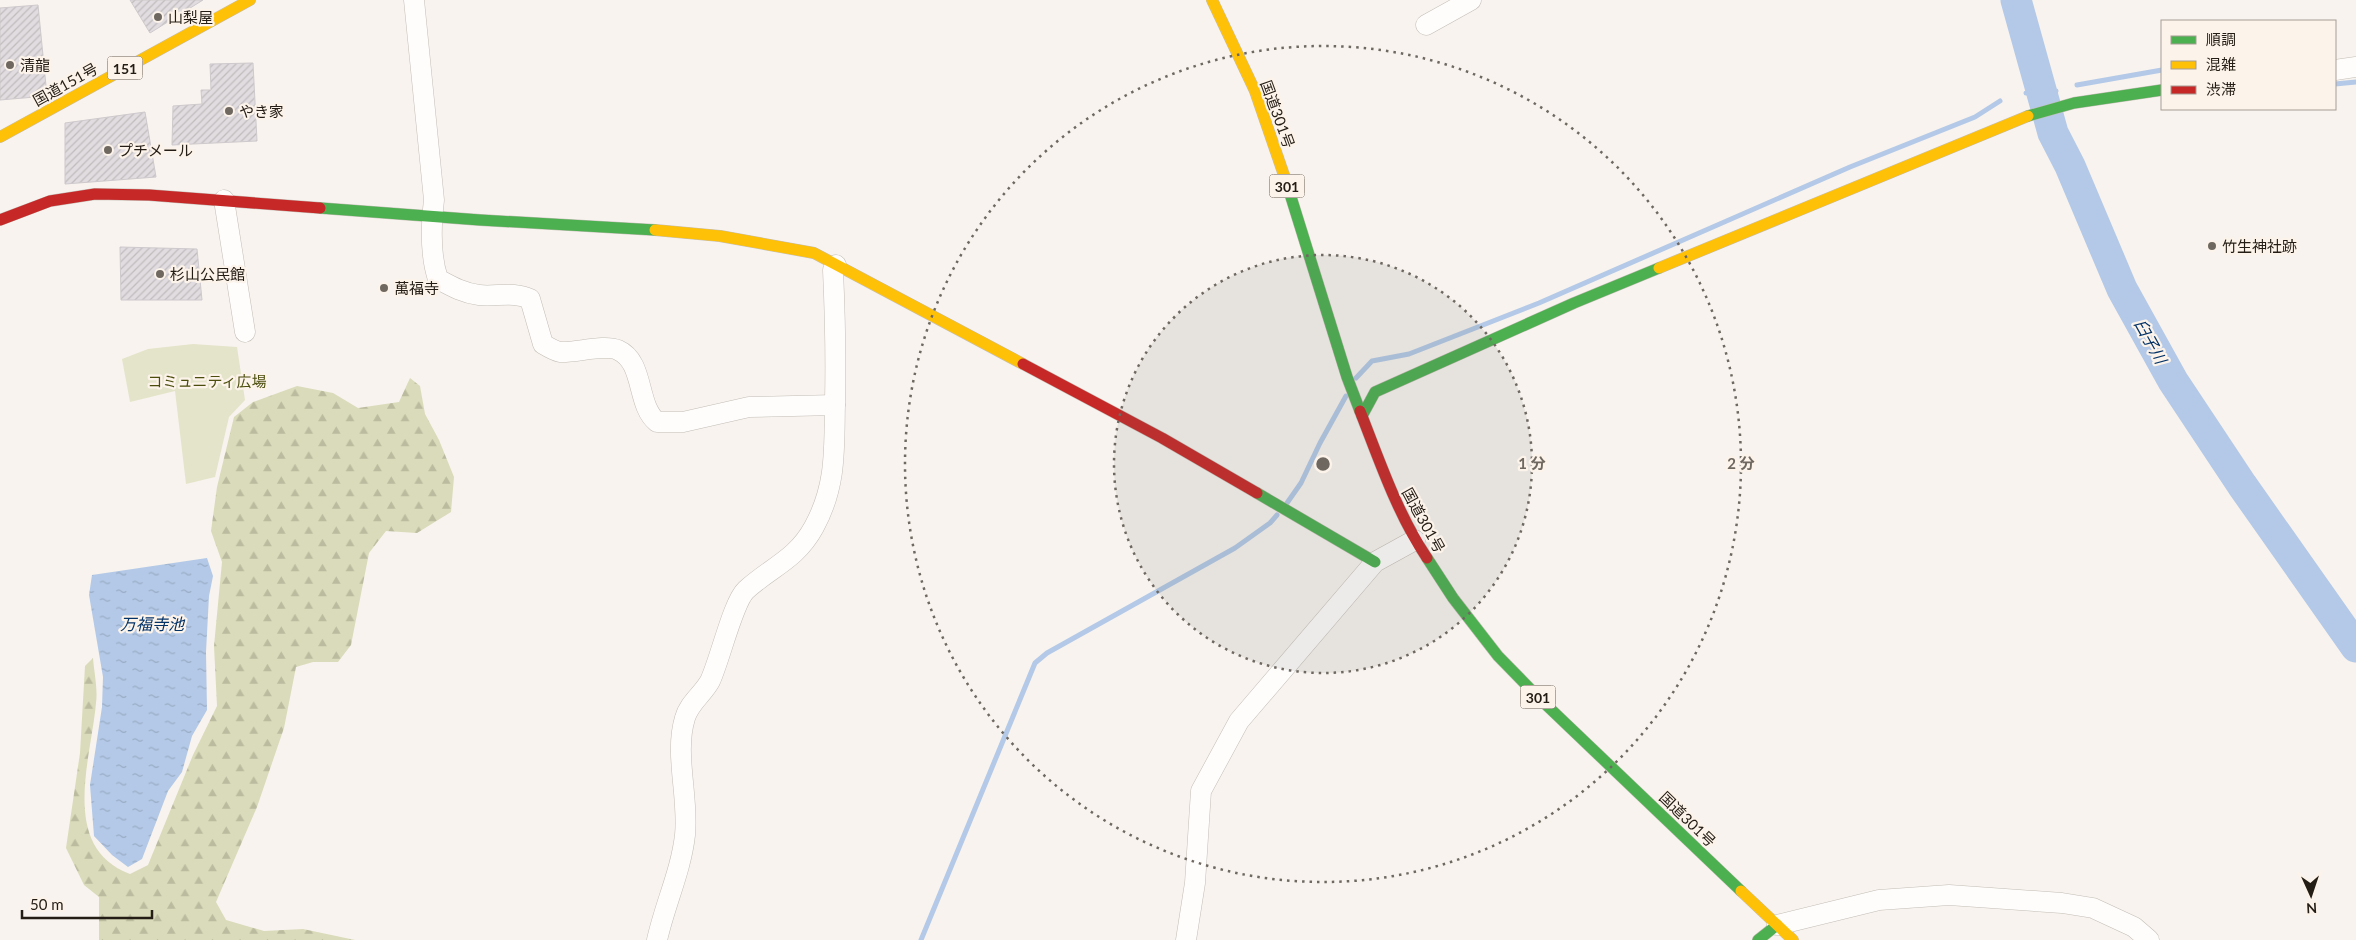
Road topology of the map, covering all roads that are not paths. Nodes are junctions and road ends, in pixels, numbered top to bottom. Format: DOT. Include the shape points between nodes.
graph roads {
  1 [pos="250,0"];
  2 [pos="414,0"];
  3 [pos="1212,0"];
  4 [pos="1471,0"];
  5 [pos="1426,26"];
  6 [pos="2356,67"];
  7 [pos="2336,70"];
  8 [pos="2161,90"];
  9 [pos="0,137"];
  10 [pos="224,200"];
  11 [pos="432,217"];
  12 [pos="0,220"];
  13 [pos="836,265"];
  14 [pos="245,332"];
  15 [pos="835,405"];
  16 [pos="1362,416"];
  17 [pos="1416,540"];
  18 [pos="1375,562"];
  19 [pos="1777,925"];
  20 [pos="657,940"];
  21 [pos="1186,940"];
  22 [pos="1758,940"];
  23 [pos="1793,940"];
  24 [pos="2149,940"];
  1 -- 9 [label="main road, 国道151号 / 151"];
  2 -- 11 [label="street" via="434,200"];
  3 -- 16 [label="main road, 国道301号 / 301" via="1261,108"];
  4 -- 5 [label="street"];
  6 -- 7 [label="street"];
  8 -- 16 [label="main road" via="2064,106 2026,118 1583,300 1375,392"];
  10 -- 11 [label="main road"];
  10 -- 12 [label="main road" via="85,195 57,198"];
  10 -- 14 [label="street"];
  11 -- 13 [label="main road" via="665,231 765,241 814,253"];
  11 -- 15 [label="street" via="434,268 438,279 459,291 480,295 522,294 530,299 542,344 559,352 615,349 626,354 636,373 649,416 656,422 683,422 749,407"];
  13 -- 15 [label="street" via="833,270"];
  13 -- 18 [label="main road" via="1162,438"];
  15 -- 20 [label="street" via="833,478 820,514 804,543 782,566 745,591 738,601 718,663 685,718 682,753 685,835"];
  16 -- 17 [label="main road, 国道301号 / 301" via="1392,494"];
  17 -- 18 [label="street"];
  17 -- 19 [label="main road, 国道301号 / 301" via="1453,598 1498,656"];
  18 -- 21 [label="street" via="1239,721 1201,791 1195,883"];
  19 -- 22 [label="main road"];
  19 -- 23 [label="main road, 国道301号 / 301"];
  19 -- 24 [label="street" via="1879,900 1949,895 2093,908 2134,927"];
}
